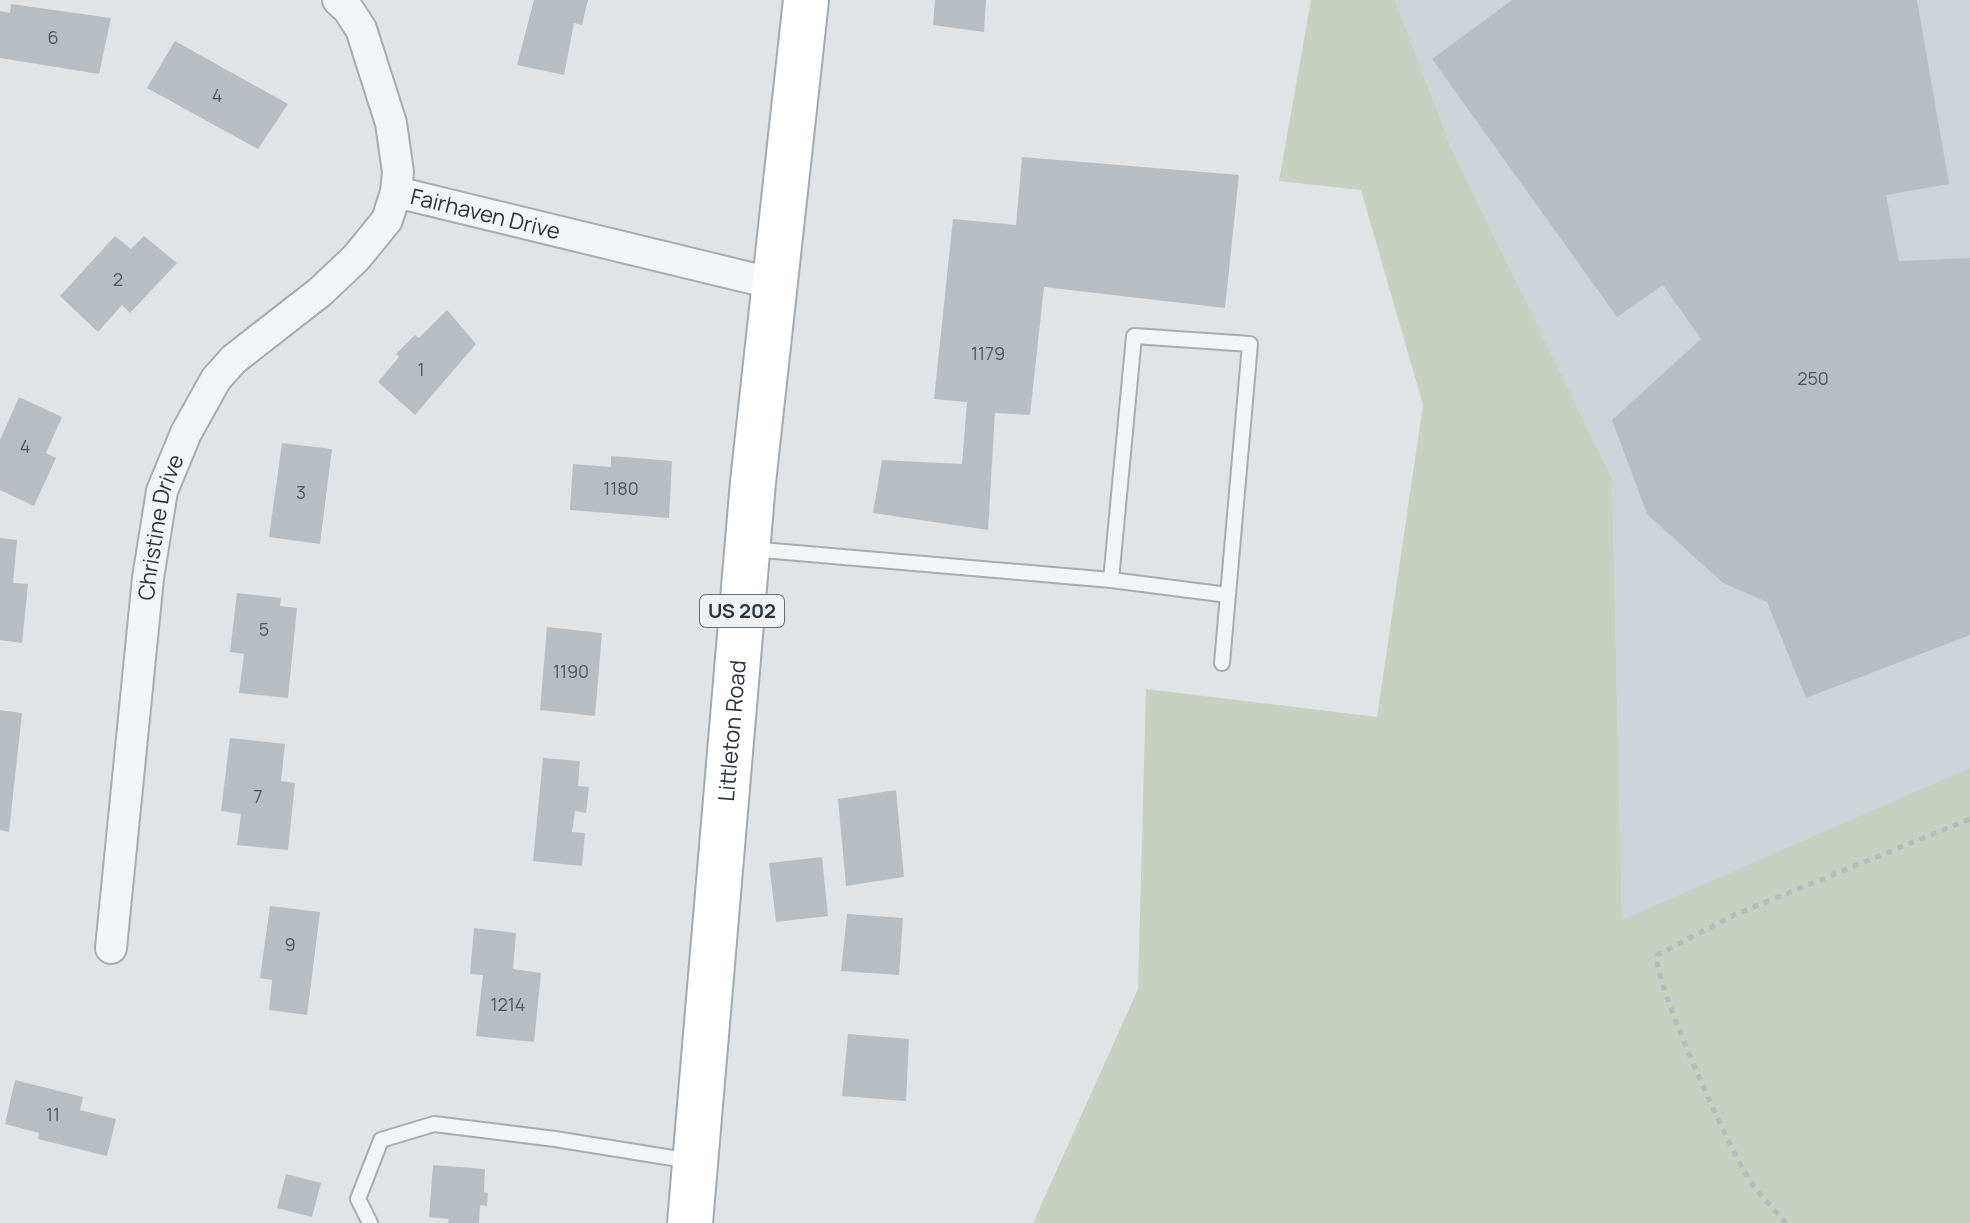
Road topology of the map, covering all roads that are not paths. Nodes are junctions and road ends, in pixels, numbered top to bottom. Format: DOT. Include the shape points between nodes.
graph roads {
  1 [pos="338,0"];
  2 [pos="806,0"];
  3 [pos="396,192"];
  4 [pos="775,284"];
  5 [pos="747,548"];
  6 [pos="1111,580"];
  7 [pos="1228,595"];
  8 [pos="1222,663"];
  9 [pos="111,948"];
  10 [pos="695,1162"];
  11 [pos="370,1223"];
  12 [pos="690,1223"];
  1 -- 3 [label="street, Fairhaven Drive" via="361,29 391,123"];
  2 -- 4 [label="main road, Littleton Road / US 202"];
  3 -- 4 [label="street, Fairhaven Drive"];
  3 -- 9 [label="street, Christine Drive" via="387,220 356,258 216,379 162,491 148,578"];
  4 -- 5 [label="main road, Littleton Road / US 202"];
  5 -- 6 [label="lane"];
  5 -- 10 [label="main road, Littleton Road / US 202"];
  6 -- 7 [label="lane"];
  6 -- 7 [label="lane" via="1134,336 1250,344"];
  7 -- 8 [label="lane"];
  10 -- 11 [label="lane" via="434,1124 381,1140 358,1199"];
  10 -- 12 [label="main road, Littleton Road / US 202"];
}
